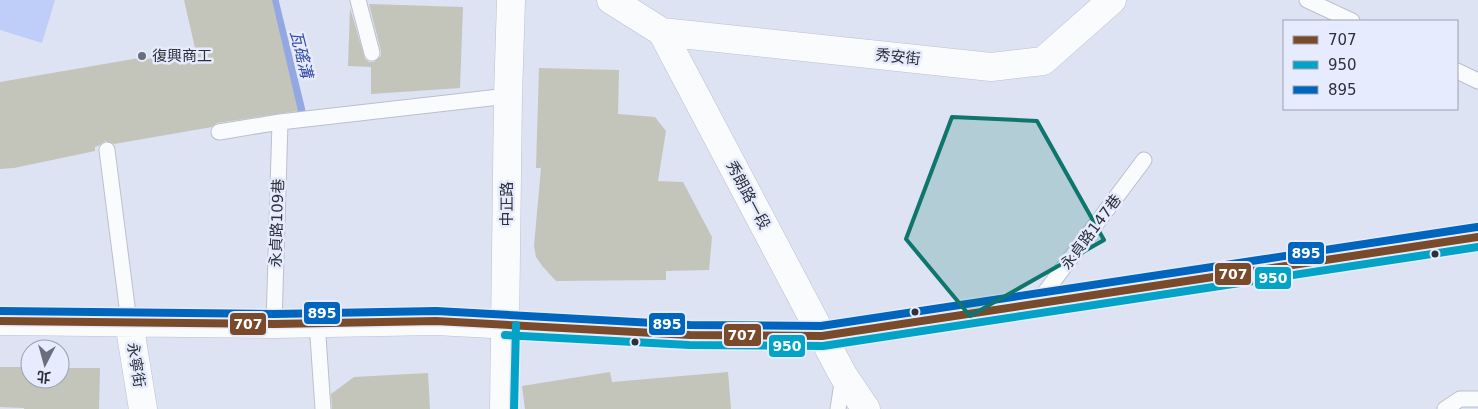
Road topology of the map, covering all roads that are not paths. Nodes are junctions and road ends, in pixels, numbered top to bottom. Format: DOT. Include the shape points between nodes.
graph roads {
  1 [pos="358,0"];
  2 [pos="511,0"];
  3 [pos="612,0"];
  4 [pos="1112,0"];
  5 [pos="1307,0"];
  6 [pos="1350,20"];
  7 [pos="662,32"];
  8 [pos="372,54"];
  9 [pos="1458,71"];
  10 [pos="1478,81"];
  11 [pos="508,96"];
  12 [pos="280,122"];
  13 [pos="219,132"];
  14 [pos="107,150"];
  15 [pos="1144,160"];
  16 [pos="1478,237"];
  17 [pos="1038,303"];
  18 [pos="0,321"];
  19 [pos="129,322"];
  20 [pos="317,322"];
  21 [pos="274,324"];
  22 [pos="506,325"];
  23 [pos="822,336"];
  24 [pos="843,375"];
  25 [pos="1478,399"];
  26 [pos="143,409"];
  27 [pos="323,409"];
  28 [pos="504,409"];
  29 [pos="838,409"];
  30 [pos="866,409"];
  31 [pos="1445,409"];
  1 -- 8 [label="lane"];
  2 -- 11 [label="street, 中正路"];
  3 -- 7 [label="street, 秀朗路一段"];
  4 -- 7 [label="street, 秀安街" via="1043,61 991,67"];
  5 -- 6 [label="lane"];
  7 -- 23 [label="street, 秀朗路一段"];
  9 -- 10 [label="lane"];
  11 -- 12 [label="lane"];
  11 -- 22 [label="street, 中正路"];
  12 -- 13 [label="lane"];
  12 -- 21 [label="lane, 永貞路109巷"];
  14 -- 19 [label="lane"];
  15 -- 17 [label="lane, 永貞路147巷"];
  16 -- 17 [label="street"];
  17 -- 23 [label="street"];
  18 -- 19 [label="street"];
  19 -- 21 [label="street"];
  19 -- 26 [label="street, 永寧街"];
  20 -- 21 [label="street"];
  20 -- 22 [label="street" via="436,321"];
  20 -- 27 [label="lane"];
  22 -- 23 [label="street" via="690,335"];
  22 -- 28 [label="street, 中正路"];
  23 -- 24 [label="street, 秀朗路一段"];
  24 -- 29 [label="lane"];
  24 -- 30 [label="street, 秀朗路一段"];
  25 -- 31 [label="lane" via="1460,399"];
}
